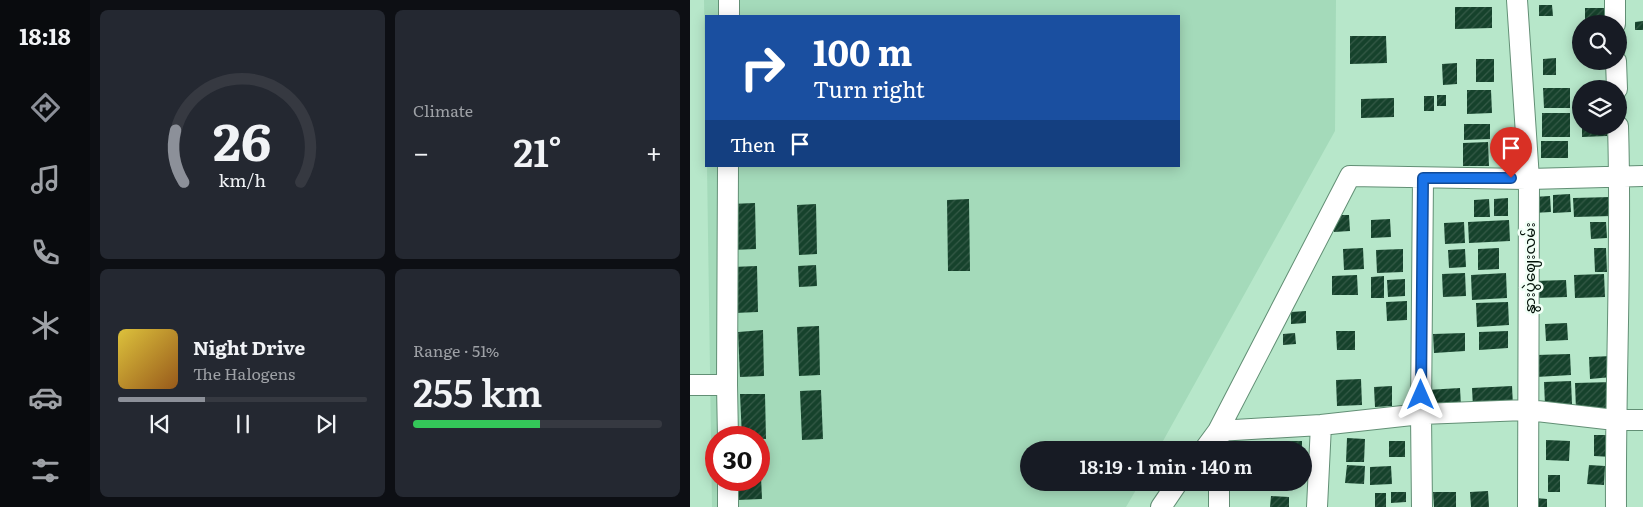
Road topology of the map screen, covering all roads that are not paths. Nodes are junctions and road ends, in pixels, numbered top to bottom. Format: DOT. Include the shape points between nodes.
graph roads {
  1 [pos="729,0"];
  2 [pos="1517,0"];
  3 [pos="1615,0"];
  4 [pos="729,15"];
  5 [pos="1615,15"];
  6 [pos="1618,135"];
  7 [pos="728,167"];
  8 [pos="1643,176"];
  9 [pos="1620,177"];
  10 [pos="1423,178"];
  11 [pos="1529,179"];
  12 [pos="690,385"];
  13 [pos="728,386"];
  14 [pos="1528,410"];
  15 [pos="1421,414"];
  16 [pos="1615,420"];
  17 [pos="1643,420"];
  18 [pos="1321,425"];
  19 [pos="728,426"];
  20 [pos="1218,441"];
  21 [pos="728,491"];
  22 [pos="1172,491"];
  23 [pos="1219,491"];
  24 [pos="728,507"];
  25 [pos="1161,507"];
  26 [pos="1219,507"];
  27 [pos="1317,507"];
  28 [pos="1422,507"];
  29 [pos="1528,507"];
  30 [pos="1616,507"];
  1 -- 4 [label="street"];
  2 -- 11 [label="street, နွားပွဲဈေးလမ်း"];
  3 -- 5 [label="street"];
  6 -- 9 [label="street"];
  7 -- 13 [label="street"];
  8 -- 9 [label="street"];
  9 -- 11 [label="street"];
  9 -- 16 [label="street"];
  10 -- 11 [label="street"];
  10 -- 15 [label="street"];
  10 -- 20 [label="street" via="1350,176"];
  11 -- 14 [label="street, နွားပွဲဈေးလမ်း"];
  12 -- 13 [label="street"];
  13 -- 19 [label="street"];
  14 -- 15 [label="street"];
  14 -- 16 [label="street"];
  14 -- 29 [label="street, နွားပွဲဈေးလမ်း"];
  15 -- 18 [label="street"];
  15 -- 28 [label="street"];
  16 -- 17 [label="street"];
  16 -- 30 [label="street"];
  18 -- 20 [label="street"];
  18 -- 27 [label="street"];
  21 -- 24 [label="street"];
  22 -- 25 [label="street"];
  23 -- 26 [label="street"];
}
